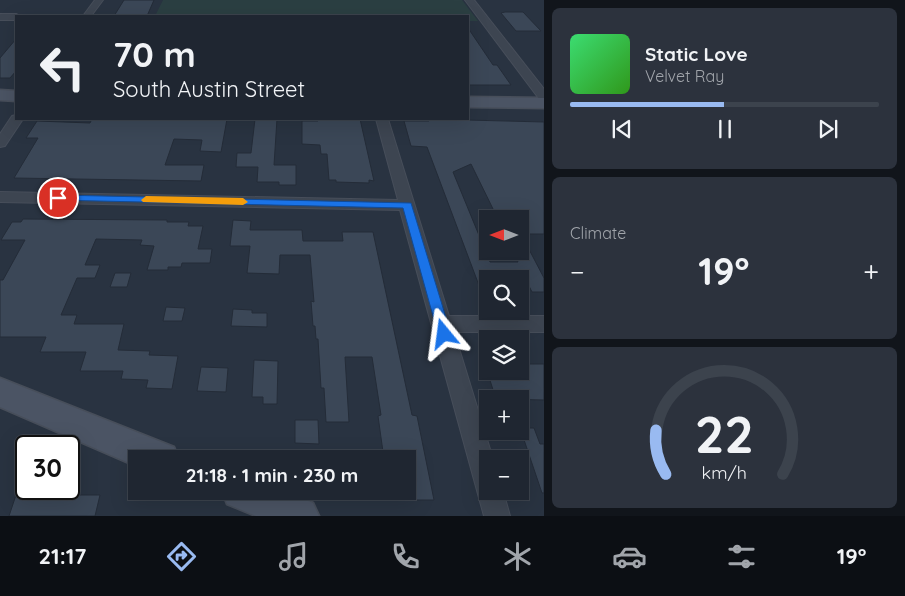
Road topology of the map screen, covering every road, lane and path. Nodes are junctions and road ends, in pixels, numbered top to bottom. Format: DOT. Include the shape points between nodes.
graph roads {
  1 [pos="98,0"];
  2 [pos="469,0"];
  3 [pos="88,15"];
  4 [pos="0,17"];
  5 [pos="15,17"];
  6 [pos="0,95"];
  7 [pos="15,96"];
  8 [pos="544,97"];
  9 [pos="469,102"];
  10 [pos="544,103"];
  11 [pos="15,120"];
  12 [pos="382,120"];
  13 [pos="0,143"];
  14 [pos="0,197"];
  15 [pos="407,205"];
  16 [pos="442,324"];
  17 [pos="544,324"];
  18 [pos="0,392"];
  19 [pos="140,450"];
  20 [pos="479,453"];
  21 [pos="262,500"];
  22 [pos="493,500"];
  23 [pos="300,516"];
  24 [pos="497,516"];
  1 -- 3 [label="street"];
  2 -- 8 [label="street"];
  4 -- 5 [label="street"];
  6 -- 7 [label="street"];
  9 -- 10 [label="street"];
  11 -- 13 [label="street"];
  12 -- 15 [label="street"];
  14 -- 15 [label="street"];
  15 -- 16 [label="street"];
  16 -- 17 [label="street"];
  16 -- 20 [label="street"];
  18 -- 19 [label="street"];
  21 -- 23 [label="street"];
  22 -- 24 [label="street"];
}
